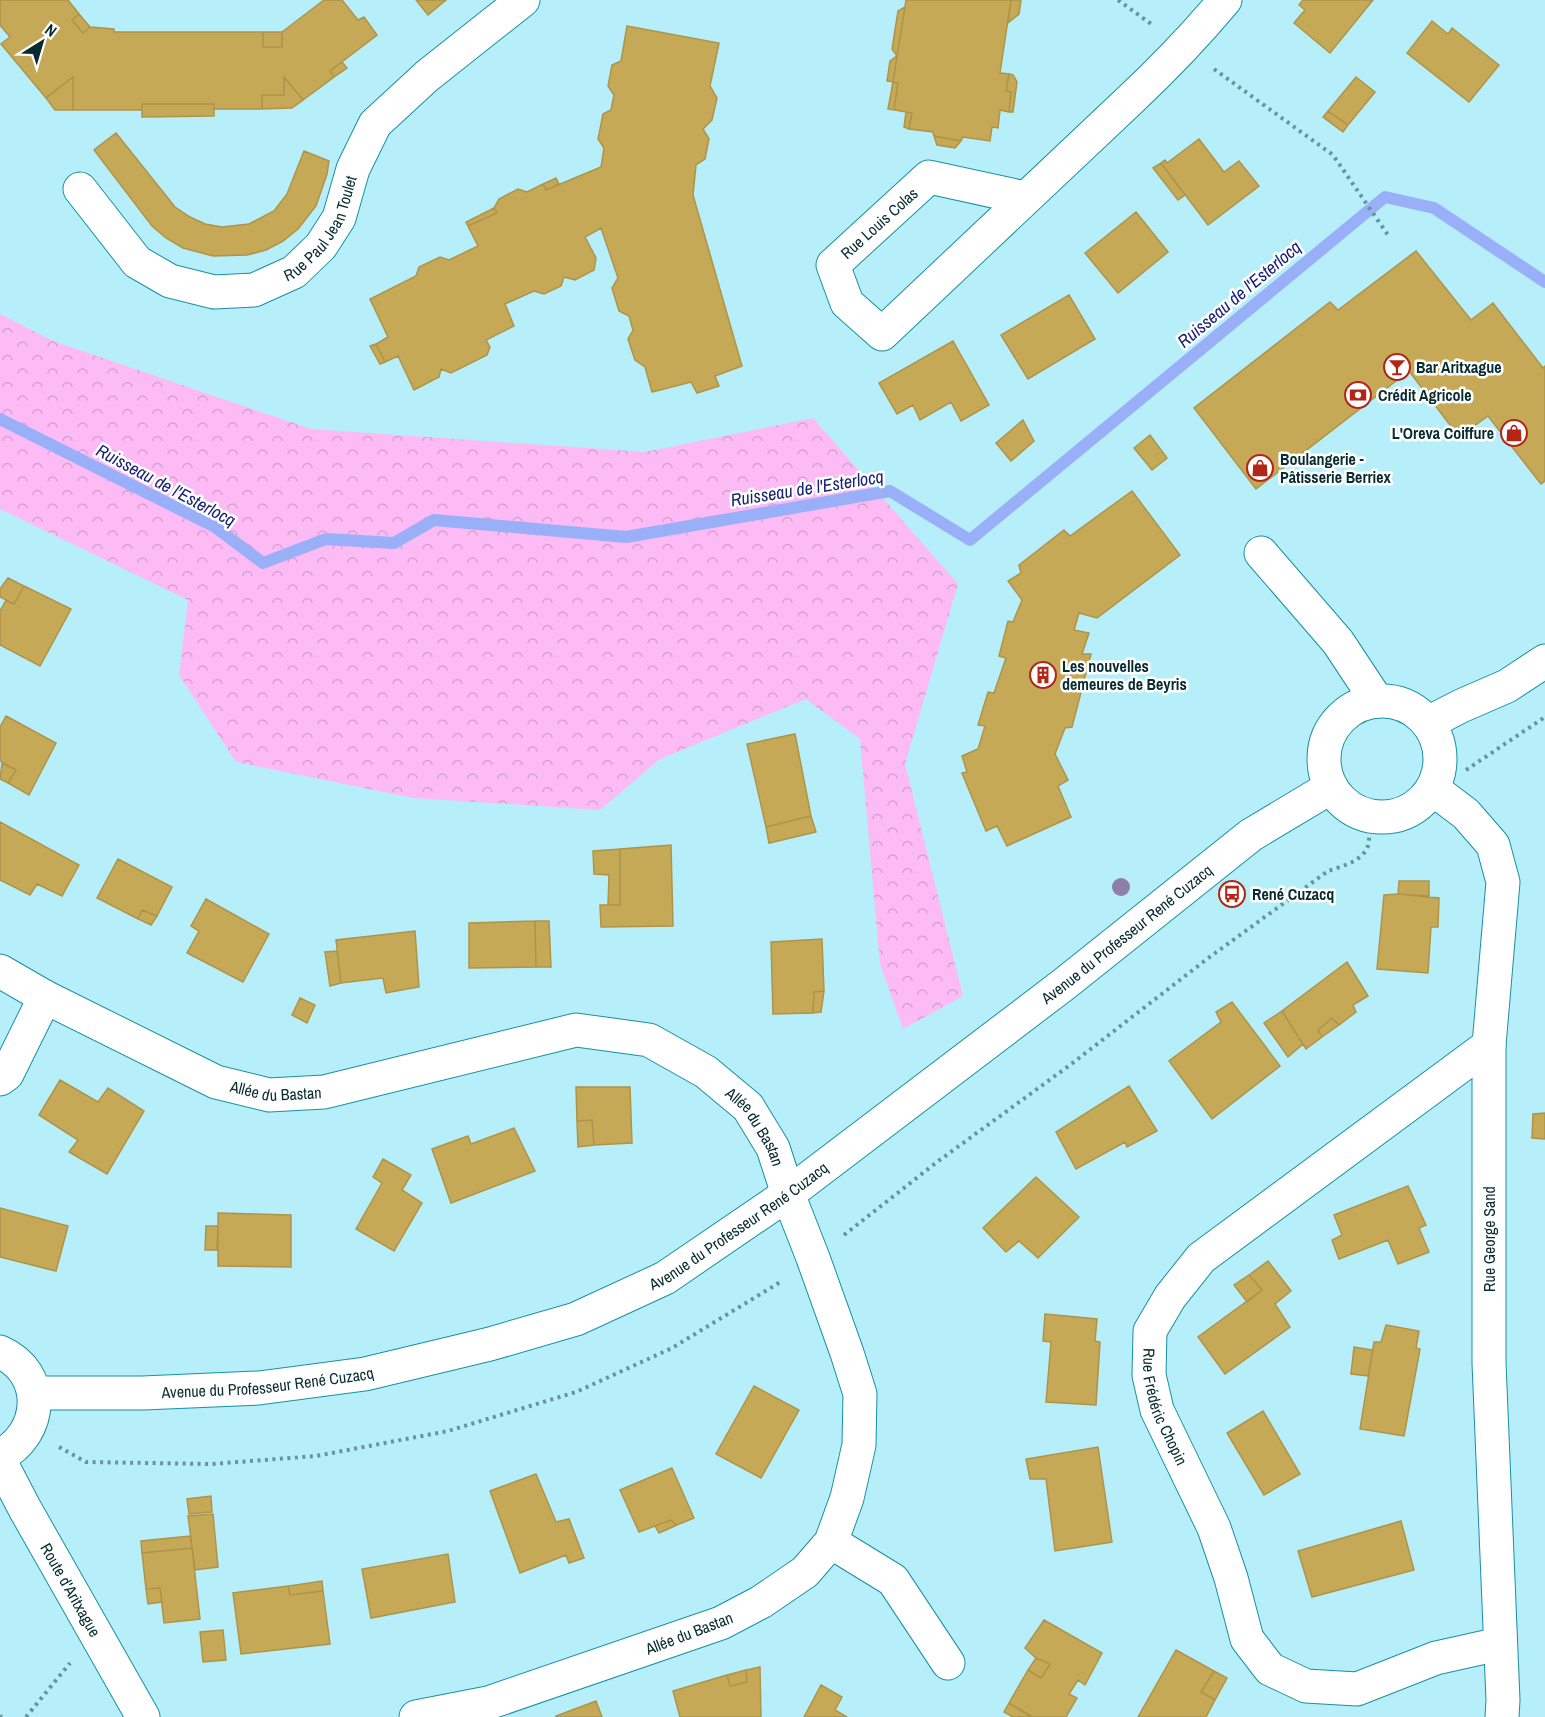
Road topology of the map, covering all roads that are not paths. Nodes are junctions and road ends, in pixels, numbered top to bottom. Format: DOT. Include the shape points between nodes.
graph roads {
  1 [pos="523,0"];
  2 [pos="1225,0"];
  3 [pos="80,189"];
  4 [pos="1026,198"];
  5 [pos="1261,553"];
  6 [pos="1545,661"];
  7 [pos="1377,701"];
  8 [pos="1428,723"];
  9 [pos="1331,787"];
  10 [pos="1432,789"];
  11 [pos="0,971"];
  12 [pos="45,997"];
  13 [pos="1489,1045"];
  14 [pos="0,1079"];
  15 [pos="788,1194"];
  16 [pos="0,1352"];
  17 [pos="34,1393"];
  18 [pos="0,1456"];
  19 [pos="0,1461"];
  20 [pos="831,1542"];
  21 [pos="1499,1644"];
  22 [pos="948,1664"];
  23 [pos="143,1717"];
  24 [pos="416,1717"];
  25 [pos="1502,1717"];
  1 -- 3 [label="street, Rue Paul Jean Toulet" via="375,124 353,169 339,218 321,246 294,272 254,290 214,292 170,281 136,262"];
  2 -- 4 [label="street, Rue Louis Colas" via="1184,48"];
  4 -- 4 [label="street, Rue Louis Colas" via="882,334 847,303 833,265 929,177"];
  5 -- 7 [label="street" via="1338,642"];
  6 -- 8 [label="street" via="1507,686"];
  7 -- 8 [label="street" via="1402,704"];
  7 -- 9 [label="street" via="1355,706 1330,731 1324,768"];
  8 -- 10 [label="street" via="1438,743 1440,767"];
  9 -- 10 [label="street" via="1346,805 1367,815 1386,817 1404,813"];
  9 -- 15 [label="street, Avenue du Professeur René Cuzacq" via="1251,835 1063,985"];
  10 -- 13 [label="street, Rue George Sand" via="1466,814 1493,845 1503,882"];
  11 -- 12 [label="street, Allée du Bastan"];
  12 -- 14 [label="street" via="7,1074"];
  12 -- 15 [label="street, Allée du Bastan" via="216,1082 269,1095 324,1092 576,1030 649,1040 706,1072 748,1107 773,1148"];
  13 -- 21 [label="street, Rue George Sand" via="1489,1364"];
  13 -- 21 [label="street, Rue Frédéric Chopin" via="1201,1258 1170,1297 1150,1331 1149,1375 1157,1410 1214,1528 1247,1639 1270,1669 1306,1686 1357,1689 1436,1658"];
  15 -- 17 [label="street, Avenue du Professeur René Cuzacq" via="665,1278 576,1320 490,1344 365,1374 260,1388"];
  15 -- 20 [label="street, Allée du Bastan" via="860,1394 859,1445 847,1498"];
  16 -- 17 [label="street" via="18,1364"];
  17 -- 18 [label="street" via="34,1410 23,1439"];
  19 -- 23 [label="street, Route d'Aritxague"];
  20 -- 22 [label="street" via="893,1580"];
  20 -- 24 [label="street, Allée du Bastan" via="805,1572 721,1623 488,1703"];
  21 -- 25 [label="street, Rue George Sand"];
}
